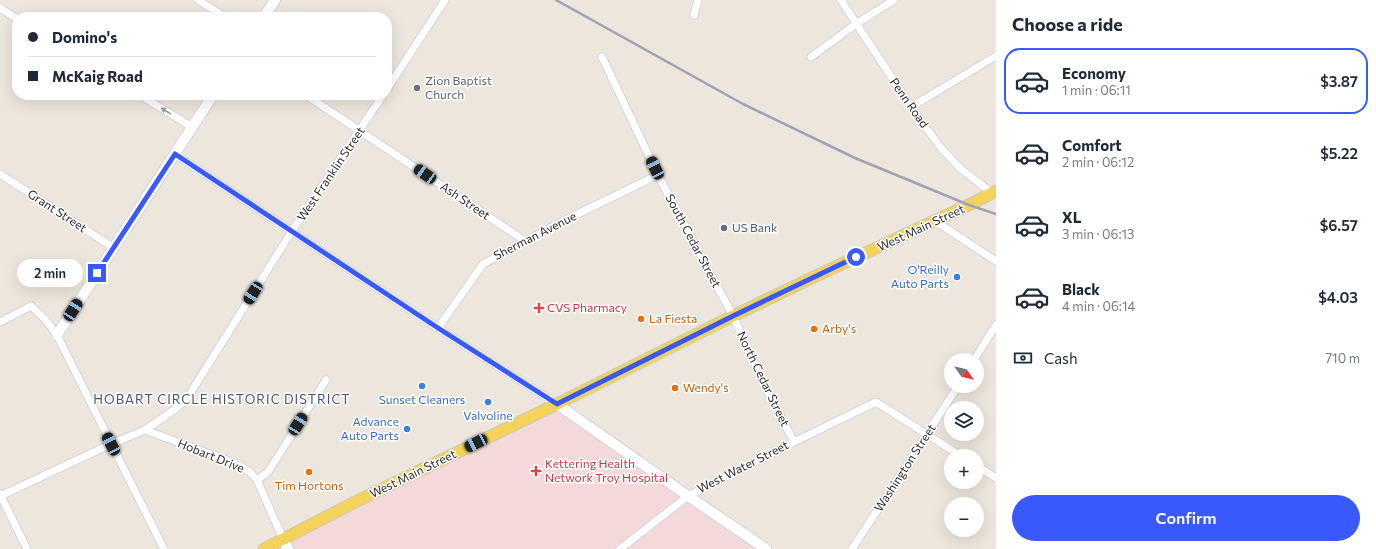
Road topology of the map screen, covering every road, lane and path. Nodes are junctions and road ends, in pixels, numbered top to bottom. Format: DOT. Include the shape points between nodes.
graph roads {
  1 [pos="198,0"];
  2 [pos="275,0"];
  3 [pos="445,0"];
  4 [pos="698,0"];
  5 [pos="841,0"];
  6 [pos="894,0"];
  7 [pos="0,8"];
  8 [pos="217,12"];
  9 [pos="267,12"];
  10 [pos="694,15"];
  11 [pos="12,16"];
  12 [pos="856,24"];
  13 [pos="996,56"];
  14 [pos="602,57"];
  15 [pos="811,57"];
  16 [pos="392,81"];
  17 [pos="148,100"];
  18 [pos="210,100"];
  19 [pos="314,100"];
  20 [pos="380,100"];
  21 [pos="911,107"];
  22 [pos="192,127"];
  23 [pos="360,130"];
  24 [pos="175,154"];
  25 [pos="0,174"];
  26 [pos="658,176"];
  27 [pos="994,192"];
  28 [pos="935,221"];
  29 [pos="292,231"];
  30 [pos="524,241"];
  31 [pos="114,248"];
  32 [pos="996,261"];
  33 [pos="733,316"];
  34 [pos="0,322"];
  35 [pos="996,325"];
  36 [pos="438,328"];
  37 [pos="57,335"];
  38 [pos="978,353"];
  39 [pos="326,380"];
  40 [pos="953,393"];
  41 [pos="557,404"];
  42 [pos="146,430"];
  43 [pos="927,434"];
  44 [pos="794,442"];
  45 [pos="111,444"];
  46 [pos="950,449"];
  47 [pos="984,470"];
  48 [pos="996,478"];
  49 [pos="257,480"];
  50 [pos="0,496"];
  51 [pos="688,496"];
  52 [pos="286,544"];
  53 [pos="27,549"];
  54 [pos="164,549"];
  55 [pos="264,549"];
  56 [pos="620,549"];
  57 [pos="766,549"];
  58 [pos="852,549"];
  1 -- 8 [label="street"];
  2 -- 9 [label="street"];
  3 -- 16 [label="street"];
  4 -- 10 [label="street"];
  5 -- 12 [label="street, Penn Road"];
  6 -- 12 [label="street"];
  7 -- 11 [label="street"];
  12 -- 15 [label="street"];
  12 -- 21 [label="street, Penn Road"];
  13 -- 21 [label="street"];
  14 -- 26 [label="street, South Cedar Street"];
  22 -- 17 [label="street, one-way"];
  18 -- 22 [label="street"];
  19 -- 23 [label="street, Ash Street"];
  20 -- 23 [label="street, West Franklin Street"];
  21 -- 27 [label="street, Penn Road" via="941,148 961,169"];
  22 -- 24 [label="street"];
  23 -- 29 [label="street, West Franklin Street"];
  23 -- 30 [label="street, Ash Street"];
  24 -- 29 [label="street"];
  24 -- 31 [label="street"];
  25 -- 31 [label="street, Grant Street"];
  26 -- 30 [label="street, Sherman Avenue"];
  26 -- 33 [label="street, South Cedar Street"];
  27 -- 28 [label="main road, West Main Street"];
  28 -- 32 [label="street"];
  28 -- 33 [label="main road, West Main Street"];
  29 -- 36 [label="street"];
  29 -- 42 [label="street, West Franklin Street" via="186,400"];
  30 -- 36 [label="street, Sherman Avenue" via="483,264"];
  31 -- 37 [label="street"];
  33 -- 41 [label="main road, West Main Street"];
  33 -- 44 [label="street, North Cedar Street"];
  34 -- 37 [label="street" via="31,306"];
  35 -- 38 [label="street"];
  36 -- 41 [label="street"];
  37 -- 45 [label="street"];
  39 -- 49 [label="street" via="268,472"];
  40 -- 43 [label="street, Washington Street"];
  41 -- 51 [label="street"];
  41 -- 52 [label="main road, West Main Street" via="364,498"];
  42 -- 45 [label="street, West Franklin Street"];
  42 -- 49 [label="street, Hobart Drive" via="237,464"];
  43 -- 44 [label="street, West Water Street" via="876,402"];
  43 -- 46 [label="street"];
  43 -- 58 [label="street, Washington Street"];
  44 -- 51 [label="street, West Water Street"];
  45 -- 50 [label="street, West Franklin Street"];
  45 -- 54 [label="street"];
  47 -- 48 [label="street"];
  49 -- 52 [label="street, Hobart Drive"];
  50 -- 53 [label="street"];
  51 -- 56 [label="street, West Water Street"];
  51 -- 57 [label="street"];
  52 -- 55 [label="main road, West Main Street"];
}
